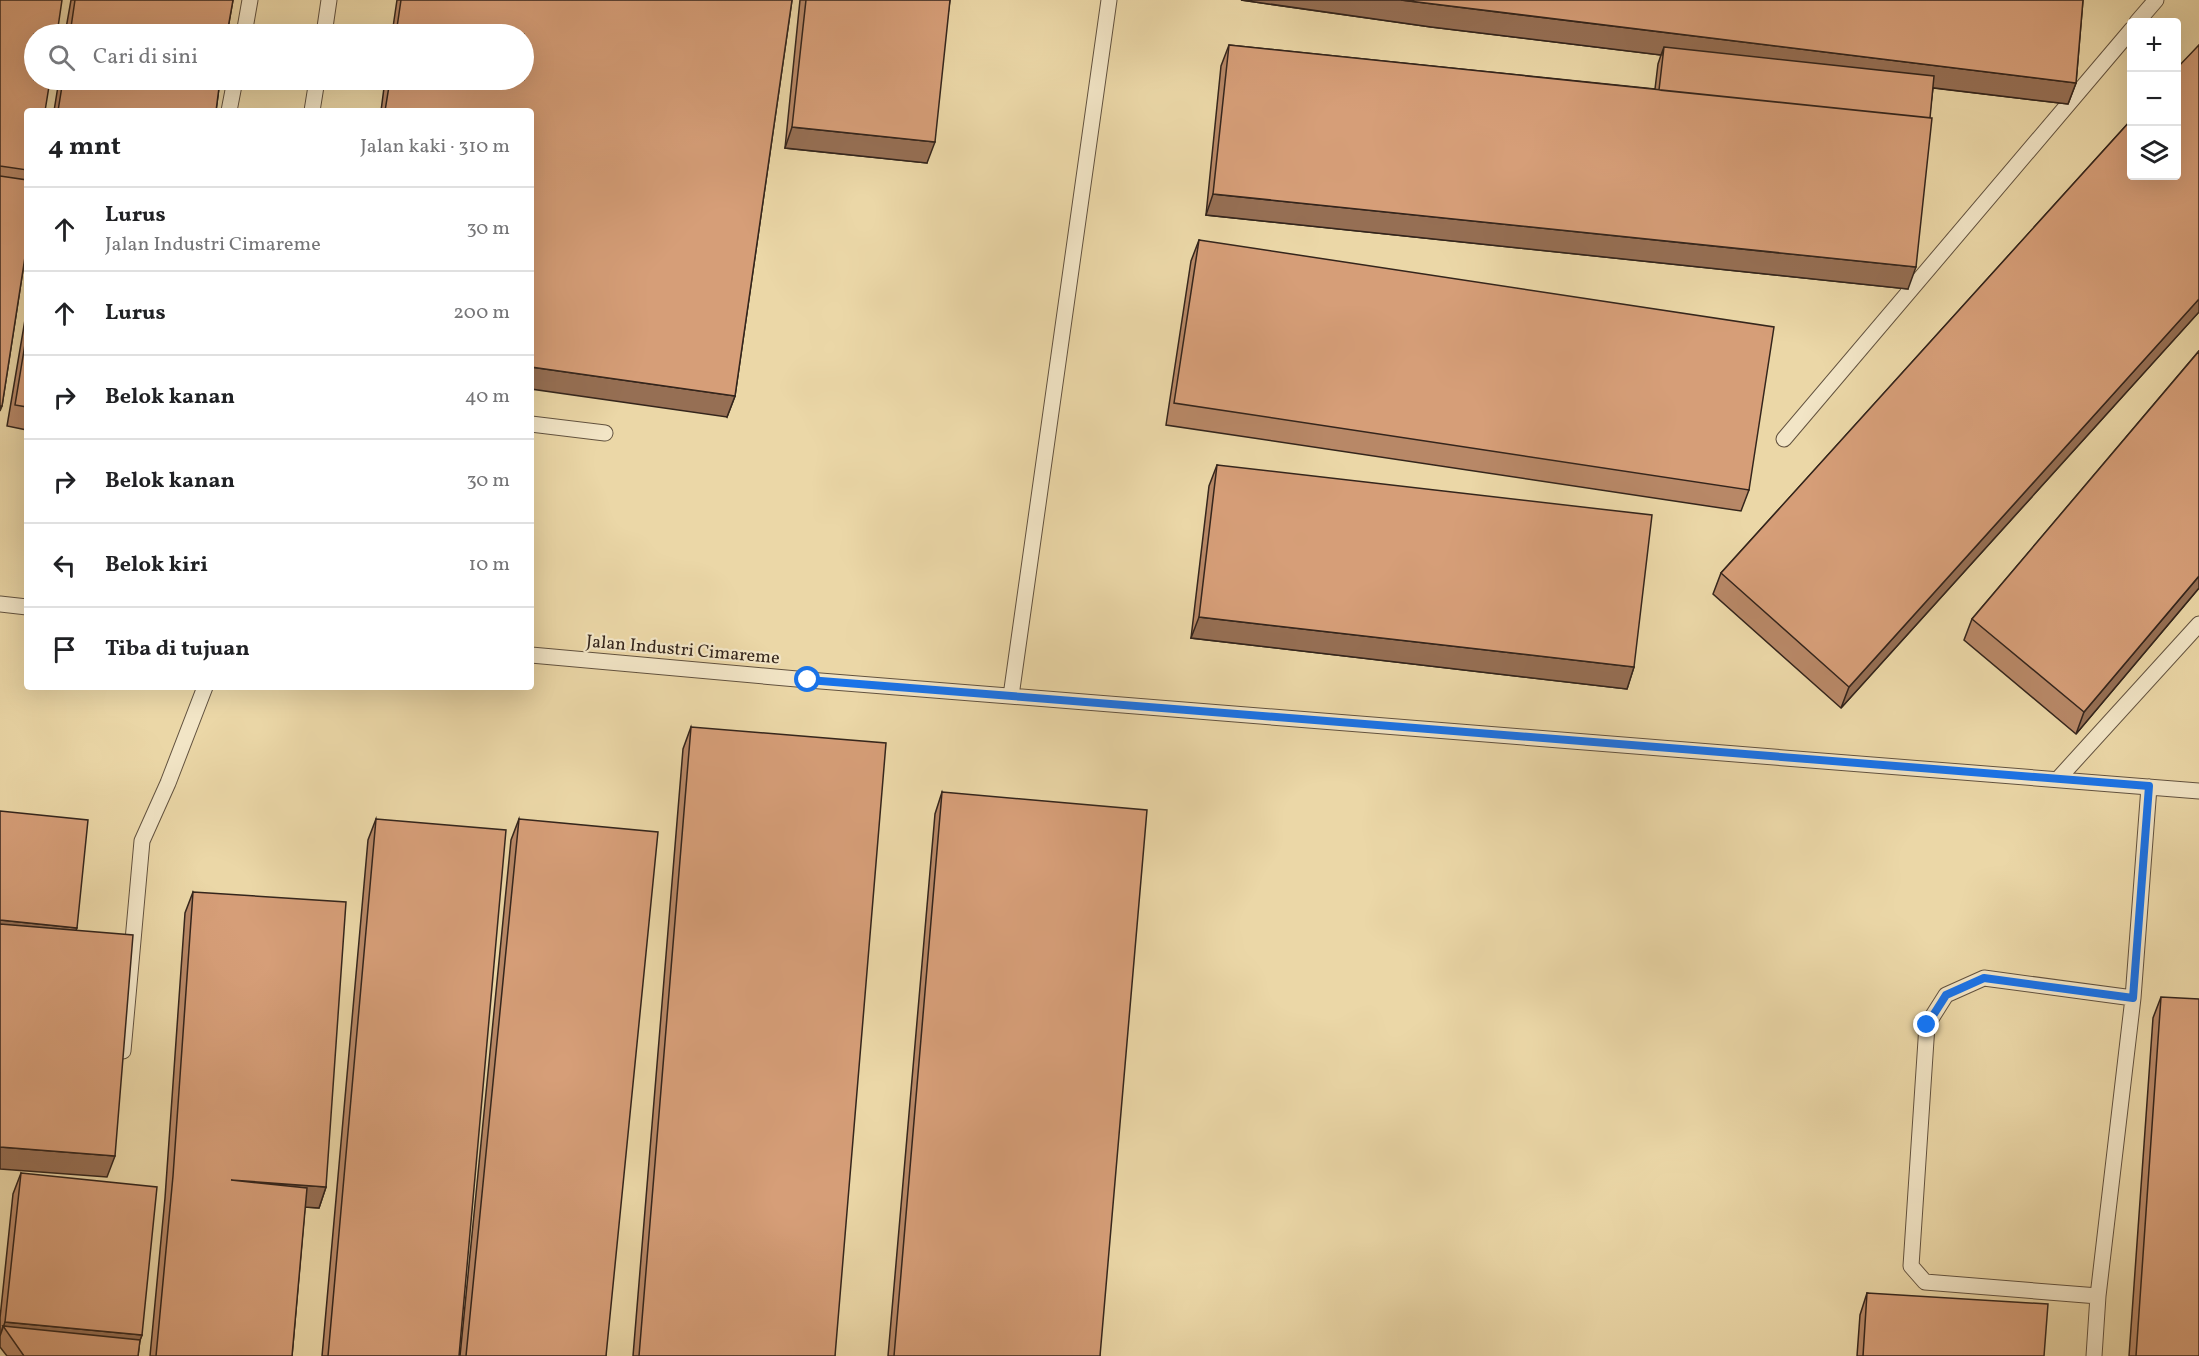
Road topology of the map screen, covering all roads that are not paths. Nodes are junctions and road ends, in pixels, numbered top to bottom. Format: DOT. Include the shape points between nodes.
graph roads {
  1 [pos="250,0"];
  2 [pos="329,0"];
  3 [pos="1109,0"];
  4 [pos="2156,0"];
  5 [pos="2140,18"];
  6 [pos="246,24"];
  7 [pos="325,24"];
  8 [pos="2127,36"];
  9 [pos="233,90"];
  10 [pos="315,90"];
  11 [pos="230,108"];
  12 [pos="312,108"];
  13 [pos="534,424"];
  14 [pos="605,433"];
  15 [pos="1784,439"];
  16 [pos="0,604"];
  17 [pos="24,607"];
  18 [pos="2199,624"];
  19 [pos="534,655"];
  20 [pos="204,690"];
  21 [pos="1011,696"];
  22 [pos="2058,779"];
  23 [pos="2149,786"];
  24 [pos="2199,790"];
  25 [pos="2133,998"];
  26 [pos="122,1066"];
  27 [pos="2098,1296"];
  28 [pos="2094,1356"];
  1 -- 6 [label="lane"];
  2 -- 7 [label="lane"];
  3 -- 21 [label="lane"];
  4 -- 5 [label="lane"];
  8 -- 15 [label="lane"];
  9 -- 11 [label="lane"];
  10 -- 12 [label="lane"];
  13 -- 14 [label="lane"];
  16 -- 17 [label="lane"];
  18 -- 22 [label="lane"];
  19 -- 21 [label="lane, Jalan Industri Cimareme"];
  20 -- 26 [label="lane" via="142,841"];
  21 -- 22 [label="lane, Jalan Industri Cimareme"];
  22 -- 23 [label="lane, Jalan Industri Cimareme"];
  23 -- 24 [label="lane, Jalan Industri Cimareme"];
  23 -- 25 [label="lane"];
  25 -- 27 [label="lane"];
  25 -- 27 [label="lane" via="1984,978 1946,995 1927,1025 1911,1266 1925,1282"];
  27 -- 28 [label="lane"];
}
